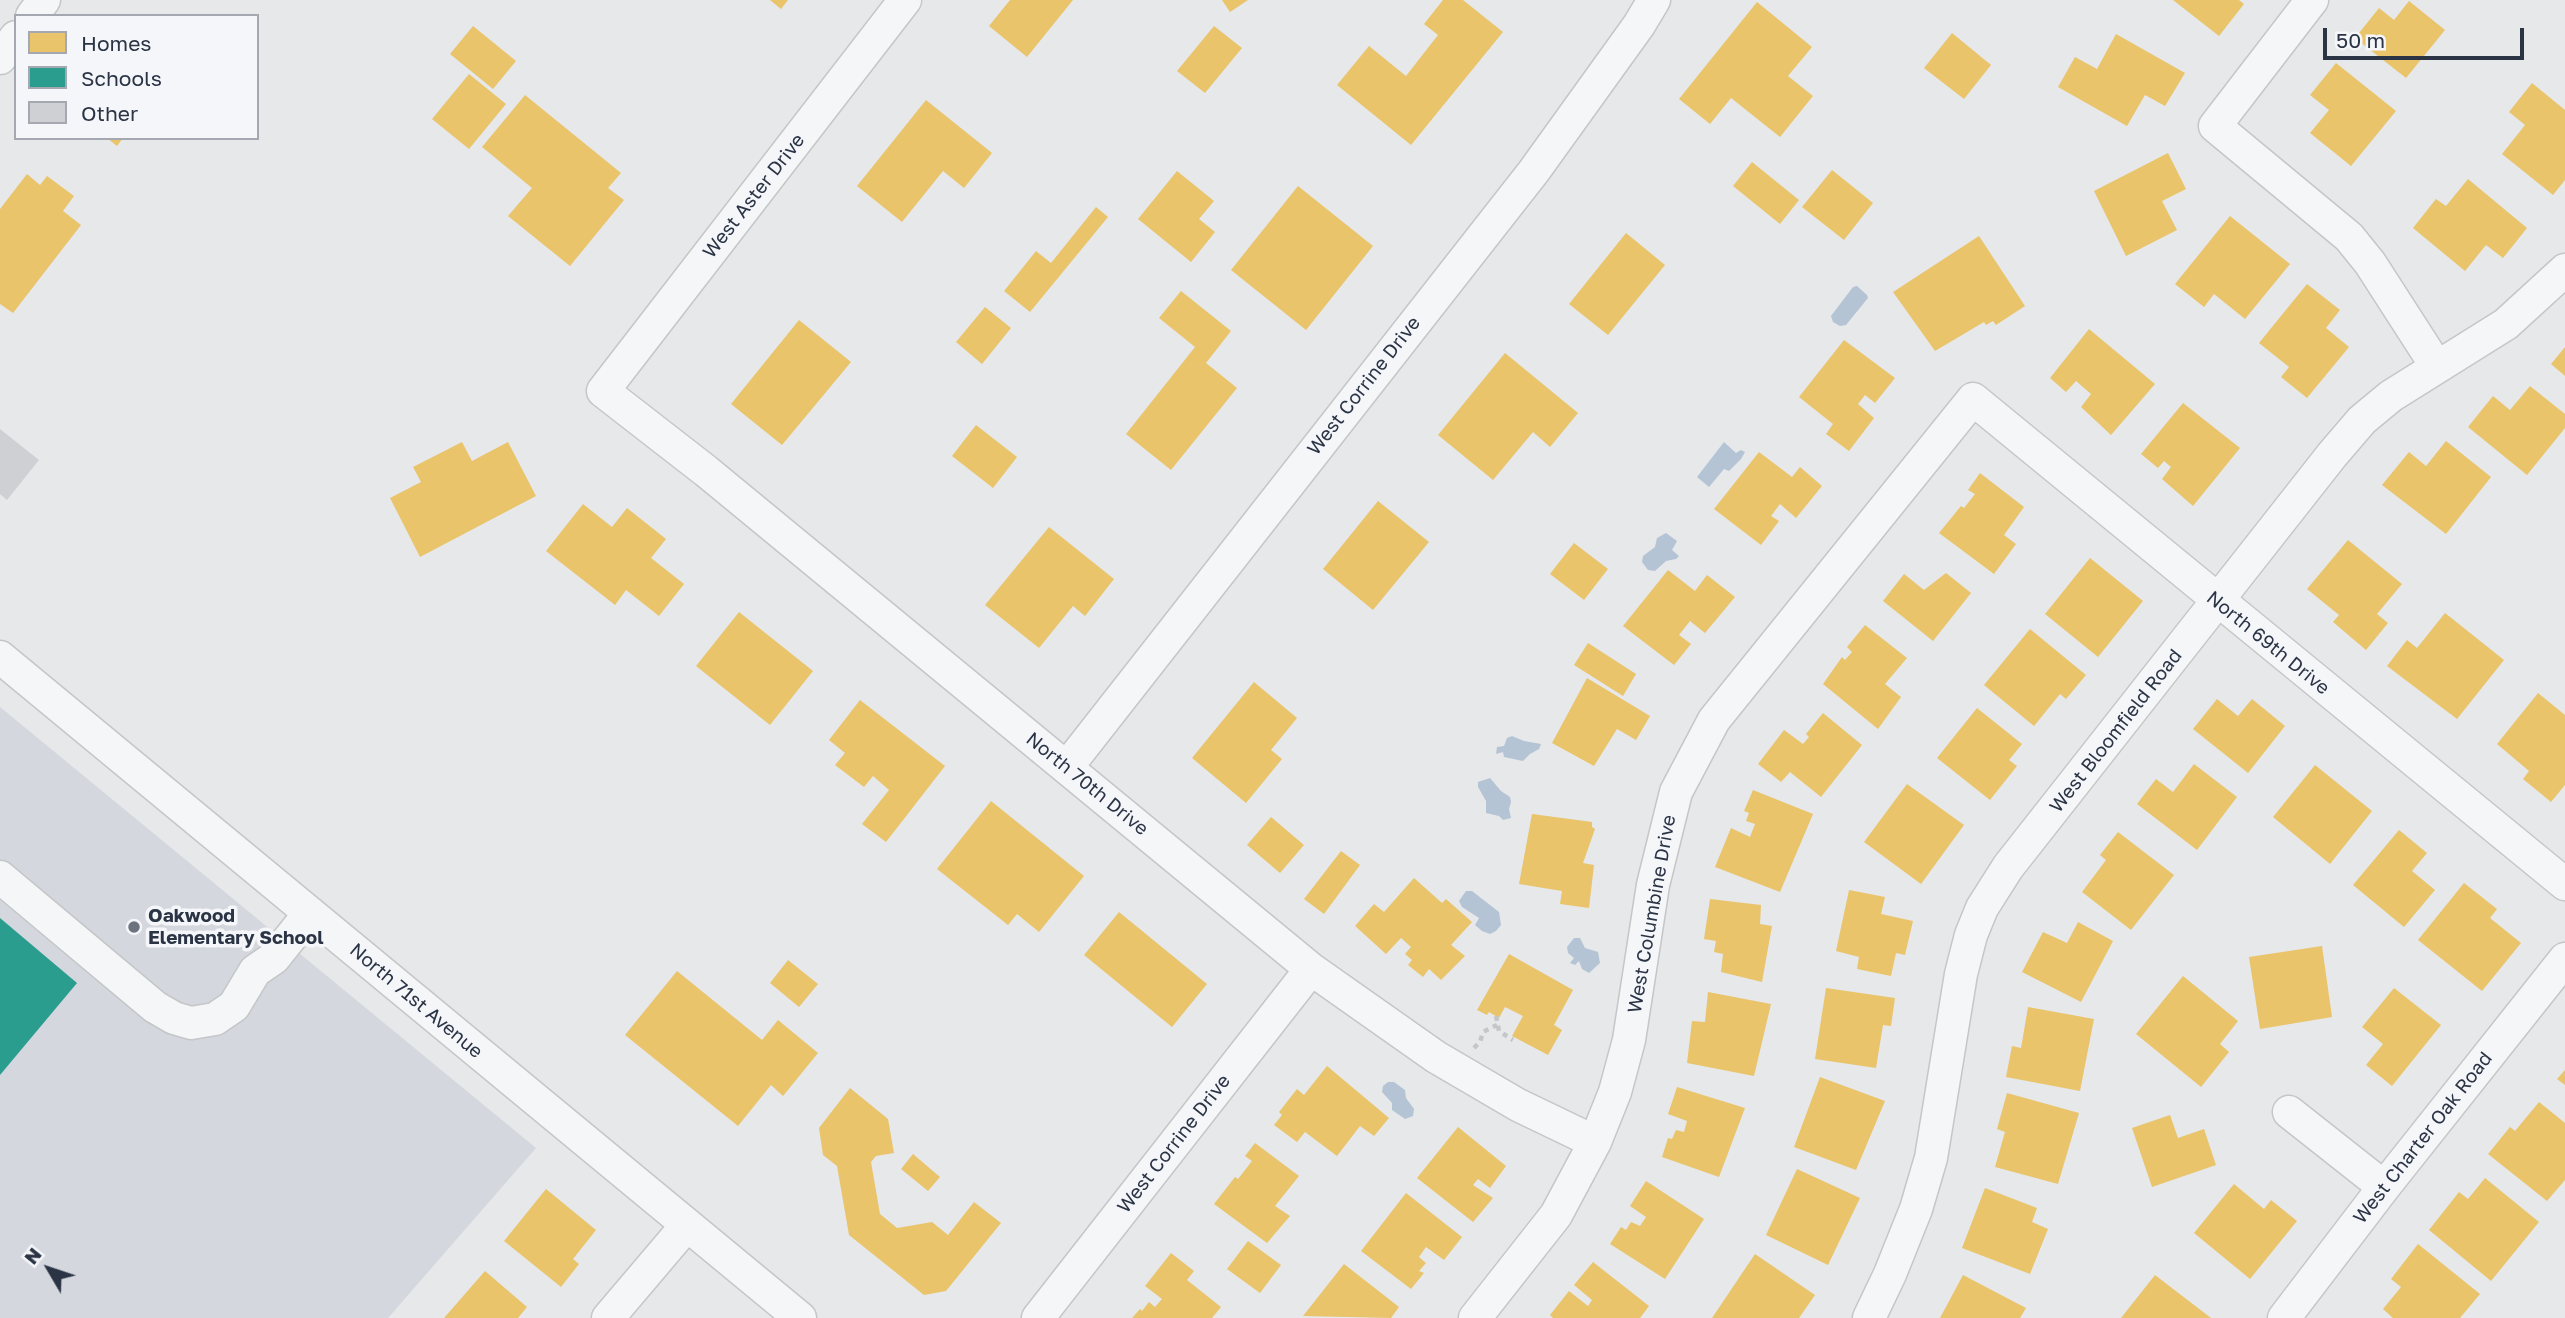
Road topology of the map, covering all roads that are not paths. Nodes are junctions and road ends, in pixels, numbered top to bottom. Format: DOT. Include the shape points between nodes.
graph roads {
  1 [pos="905,0"];
  2 [pos="1654,0"];
  3 [pos="2312,0"];
  4 [pos="14,40"];
  5 [pos="0,58"];
  6 [pos="2565,270"];
  7 [pos="2437,367"];
  8 [pos="603,391"];
  9 [pos="1973,400"];
  10 [pos="2218,602"];
  11 [pos="0,657"];
  12 [pos="1067,767"];
  13 [pos="0,877"];
  14 [pos="2565,884"];
  15 [pos="310,913"];
  16 [pos="2565,959"];
  17 [pos="1311,969"];
  18 [pos="2289,1112"];
  19 [pos="1595,1142"];
  20 [pos="2384,1186"];
  21 [pos="687,1225"];
  22 [pos="608,1318"];
  23 [pos="800,1318"];
  24 [pos="1038,1318"];
  25 [pos="1475,1318"];
  26 [pos="1869,1318"];
  27 [pos="2284,1318"];
  1 -- 8 [label="street, West Aster Drive"];
  2 -- 12 [label="street, West Corrine Drive" via="1534,171"];
  3 -- 7 [label="street" via="2214,126 2349,237"];
  4 -- 5 [label="street"];
  6 -- 7 [label="street, West Bloomfield Road" via="2505,324"];
  7 -- 10 [label="street, West Bloomfield Road" via="2362,420"];
  8 -- 12 [label="street, North 70th Drive"];
  9 -- 10 [label="street, North 69th Drive"];
  9 -- 19 [label="street, West Columbine Drive" via="1714,720 1675,792 1653,885 1629,1040"];
  10 -- 14 [label="street, North 69th Drive"];
  10 -- 26 [label="street, West Bloomfield Road" via="2008,867 1982,908 1961,974 1931,1158 1891,1275"];
  11 -- 15 [label="street, North 71st Avenue"];
  12 -- 17 [label="street, North 70th Drive"];
  13 -- 15 [label="street" via="155,1007 191,1023 215,1019 234,1006 255,971 274,958"];
  15 -- 21 [label="street, North 71st Avenue"];
  16 -- 20 [label="street, West Charter Oak Road"];
  17 -- 19 [label="street, North 70th Drive" via="1436,1057 1518,1105"];
  17 -- 24 [label="street, West Corrine Drive"];
  18 -- 20 [label="street"];
  19 -- 25 [label="street, West Columbine Drive" via="1556,1215"];
  20 -- 27 [label="street, West Charter Oak Road"];
  21 -- 22 [label="street"];
  21 -- 23 [label="street, North 71st Avenue"];
}
